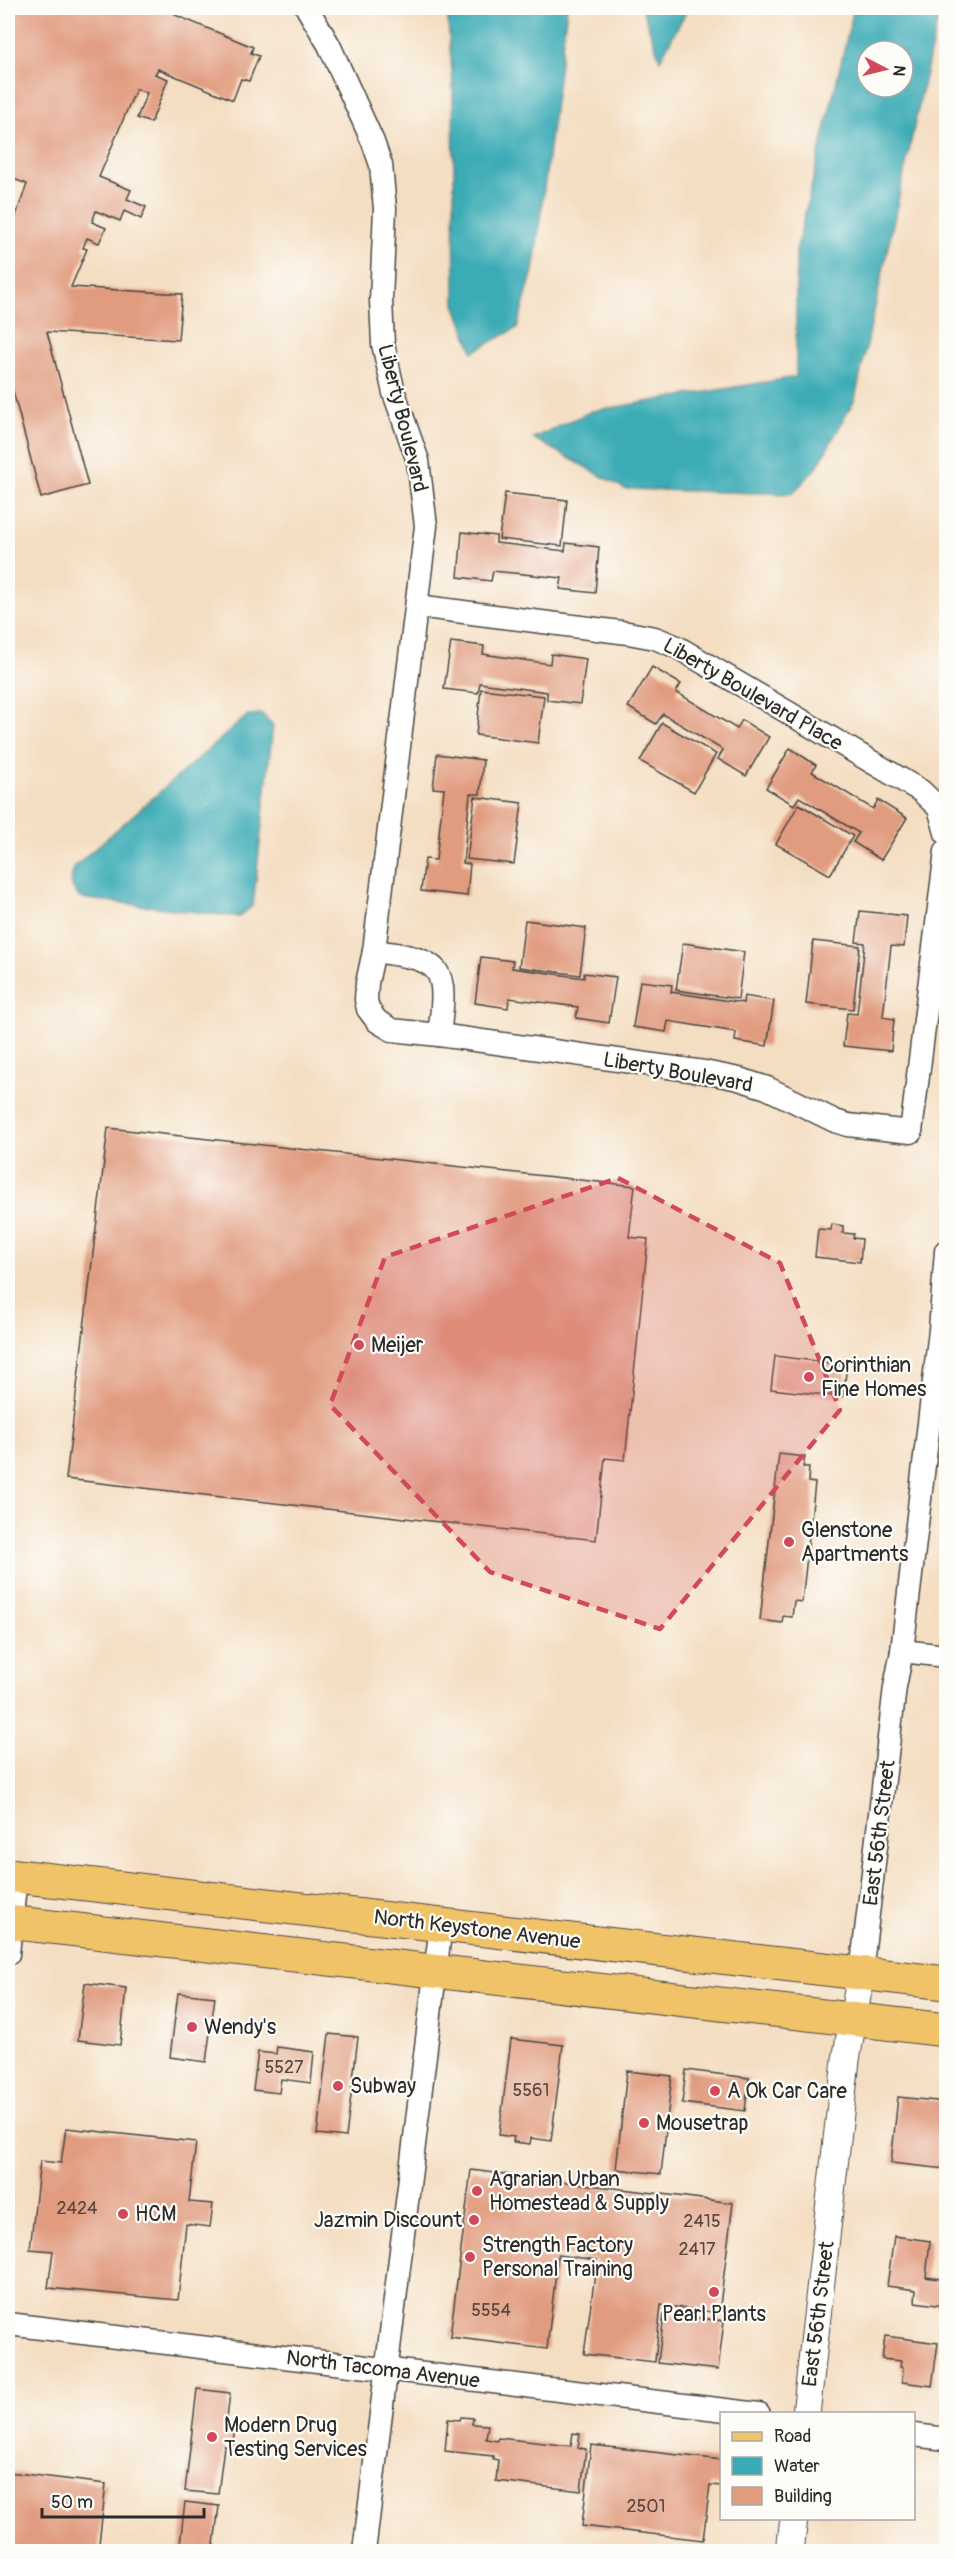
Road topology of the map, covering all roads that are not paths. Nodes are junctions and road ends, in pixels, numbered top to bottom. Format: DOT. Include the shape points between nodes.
graph roads {
  1 [pos="307,8"];
  2 [pos="417,606"];
  3 [pos="946,833"];
  4 [pos="946,850"];
  5 [pos="374,951"];
  6 [pos="439,1035"];
  7 [pos="946,1251"];
  8 [pos="943,1330"];
  9 [pos="902,1651"];
  10 [pos="946,1656"];
  11 [pos="12,1876"];
  12 [pos="9,1922"];
  13 [pos="441,1925"];
  14 [pos="8,1954"];
  15 [pos="435,1971"];
  16 [pos="861,1973"];
  17 [pos="946,1983"];
  18 [pos="851,2019"];
  19 [pos="946,2030"];
  20 [pos="8,2324"];
  21 [pos="386,2369"];
  22 [pos="742,2412"];
  23 [pos="806,2412"];
  24 [pos="915,2435"];
  25 [pos="946,2439"];
  26 [pos="794,2520"];
  27 [pos="364,2552"];
  28 [pos="790,2552"];
  1 -- 2 [label="street, Liberty Boulevard" via="329,45 381,165 383,344 424,493 425,547"];
  2 -- 3 [label="street, Liberty Boulevard Place" via="628,633 677,647 921,791 939,808"];
  2 -- 5 [label="street, Liberty Boulevard"];
  4 -- 6 [label="street, Liberty Boulevard" via="910,1132 862,1128 835,1121 739,1079"];
  5 -- 6 [label="street" via="414,956 438,974 444,994"];
  5 -- 6 [label="street, Liberty Boulevard" via="366,994 371,1014 392,1030"];
  7 -- 8 [label="street, East 56th Street"];
  8 -- 9 [label="street, East 56th Street"];
  9 -- 10 [label="street"];
  9 -- 16 [label="street, East 56th Street"];
  11 -- 12 [label="street"];
  11 -- 13 [label="main road, North Keystone Avenue"];
  12 -- 14 [label="street"];
  12 -- 15 [label="main road"];
  13 -- 15 [label="street"];
  13 -- 16 [label="main road, North Keystone Avenue"];
  15 -- 18 [label="main road"];
  15 -- 21 [label="street"];
  16 -- 17 [label="main road, North Keystone Avenue"];
  16 -- 18 [label="street, East 56th Street"];
  18 -- 19 [label="main road"];
  18 -- 23 [label="street, East 56th Street"];
  20 -- 21 [label="street, North Tacoma Avenue"];
  21 -- 22 [label="street, North Tacoma Avenue"];
  21 -- 27 [label="street"];
  24 -- 25 [label="street"];
  26 -- 28 [label="street"];
}
